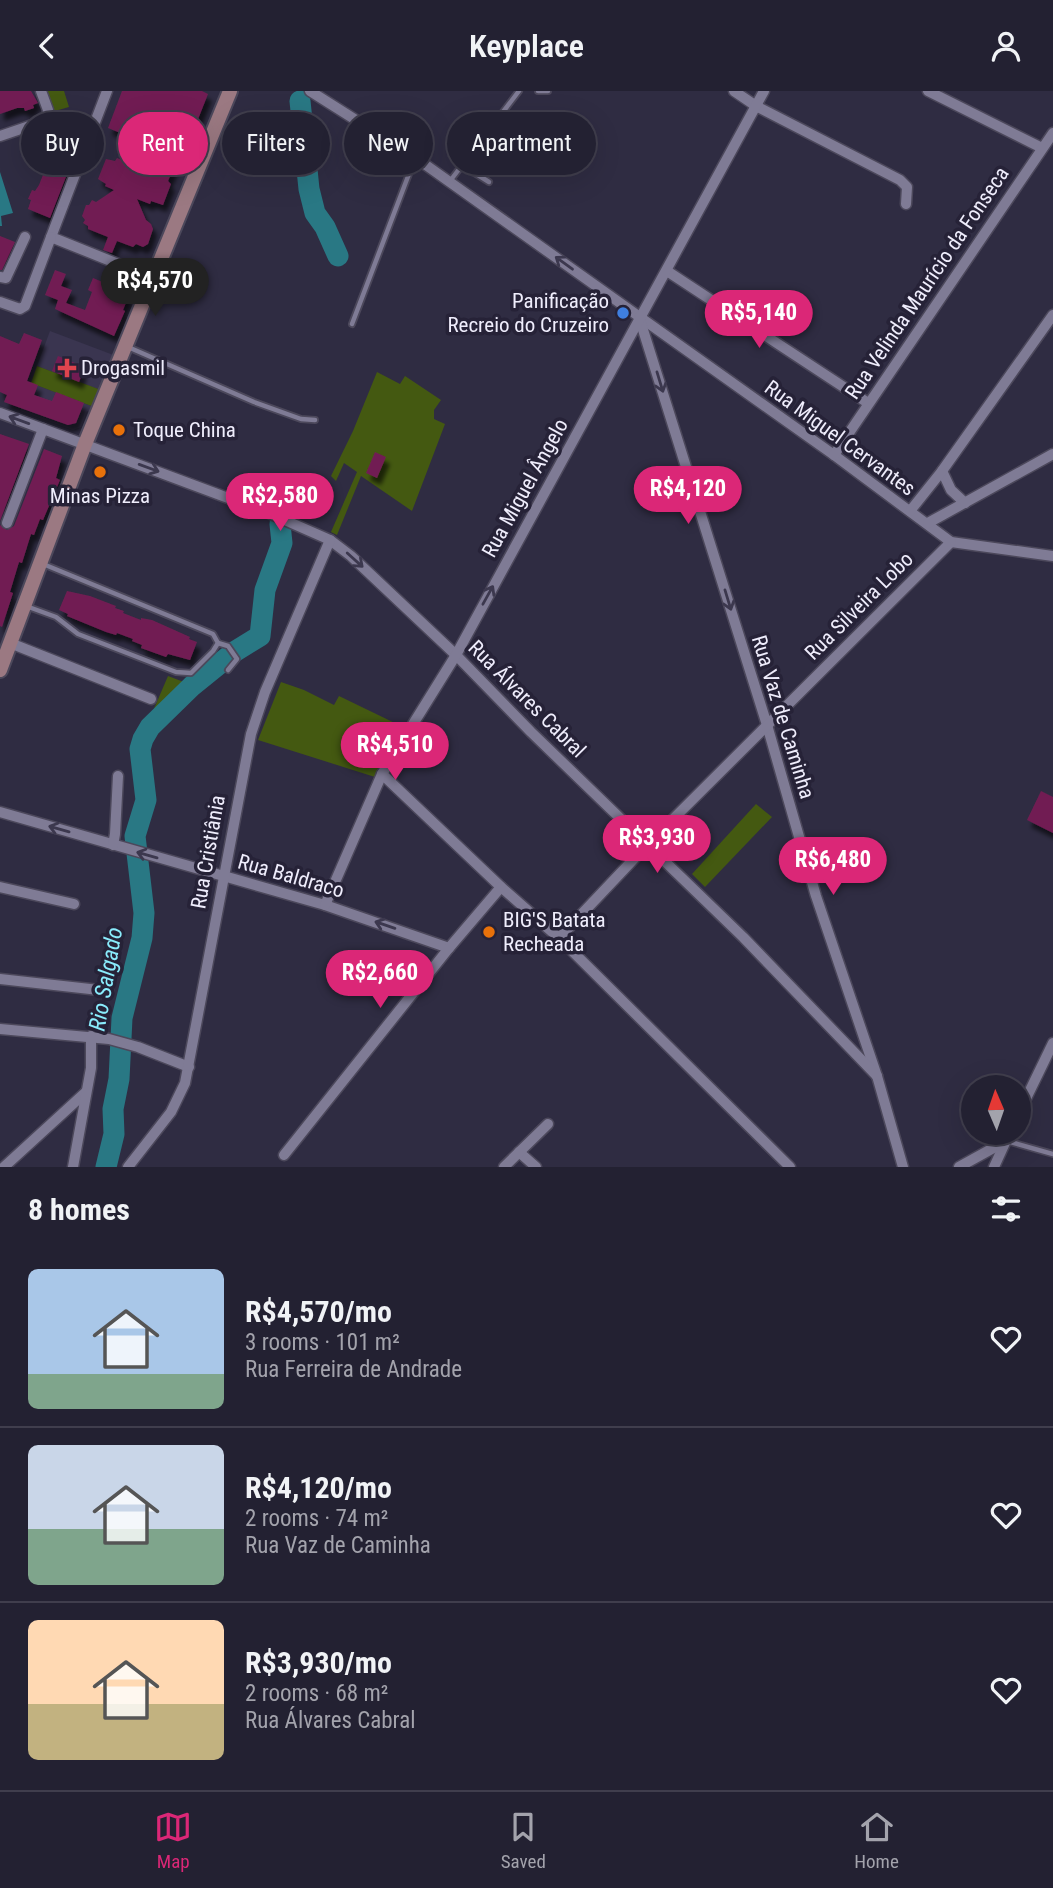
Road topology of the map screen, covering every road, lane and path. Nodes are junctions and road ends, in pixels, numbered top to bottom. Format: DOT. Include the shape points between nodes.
graph roads {
  1 [pos="41,91"];
  2 [pos="107,91"];
  3 [pos="230,91"];
  4 [pos="310,91"];
  5 [pos="519,91"];
  6 [pos="538,91"];
  7 [pos="548,91"];
  8 [pos="734,91"];
  9 [pos="764,91"];
  10 [pos="928,91"];
  11 [pos="756,106"];
  12 [pos="344,112"];
  13 [pos="503,112"];
  14 [pos="1053,133"];
  15 [pos="0,135"];
  16 [pos="1042,148"];
  17 [pos="433,170"];
  18 [pos="409,175"];
  19 [pos="454,175"];
  20 [pos="478,175"];
  21 [pos="449,182"];
  22 [pos="489,182"];
  23 [pos="906,204"];
  24 [pos="25,237"];
  25 [pos="51,237"];
  26 [pos="667,271"];
  27 [pos="0,277"];
  28 [pos="153,278"];
  29 [pos="0,302"];
  30 [pos="1053,315"];
  31 [pos="639,317"];
  32 [pos="352,324"];
  33 [pos="125,346"];
  34 [pos="868,403"];
  35 [pos="0,413"];
  36 [pos="315,420"];
  37 [pos="43,429"];
  38 [pos="85,444"];
  39 [pos="1053,454"];
  40 [pos="834,456"];
  41 [pos="942,471"];
  42 [pos="965,503"];
  43 [pos="909,511"];
  44 [pos="8,523"];
  45 [pos="928,523"];
  46 [pos="330,540"];
  47 [pos="951,542"];
  48 [pos="1053,556"];
  49 [pos="40,563"];
  50 [pos="25,605"];
  51 [pos="10,643"];
  52 [pos="218,643"];
  53 [pos="456,655"];
  54 [pos="0,670"];
  55 [pos="228,670"];
  56 [pos="151,699"];
  57 [pos="767,725"];
  58 [pos="382,774"];
  59 [pos="118,776"];
  60 [pos="0,812"];
  61 [pos="648,843"];
  62 [pos="115,846"];
  63 [pos="223,877"];
  64 [pos="0,887"];
  65 [pos="501,887"];
  66 [pos="74,904"];
  67 [pos="325,905"];
  68 [pos="559,938"];
  69 [pos="449,948"];
  70 [pos="0,979"];
  71 [pos="108,991"];
  72 [pos="0,1029"];
  73 [pos="91,1036"];
  74 [pos="1053,1043"];
  75 [pos="1049,1060"];
  76 [pos="189,1067"];
  77 [pos="877,1076"];
  78 [pos="1031,1092"];
  79 [pos="86,1093"];
  80 [pos="548,1124"];
  81 [pos="995,1145"];
  82 [pos="1004,1145"];
  83 [pos="1029,1145"];
  84 [pos="519,1153"];
  85 [pos="1053,1154"];
  86 [pos="284,1155"];
  87 [pos="4,1167"];
  88 [pos="73,1167"];
  89 [pos="128,1167"];
  90 [pos="504,1167"];
  91 [pos="536,1167"];
  92 [pos="790,1167"];
  93 [pos="904,1167"];
  94 [pos="959,1167"];
  95 [pos="994,1167"];
  1 -- 15 [label="street" via="47,120"];
  2 -- 25 [label="street"];
  3 -- 28 [label="street"];
  4 -- 12 [label="street, Rua Miguel Cervantes"];
  5 -- 13 [label="lane"];
  6 -- 7 [label="lane"];
  8 -- 11 [label="street"];
  9 -- 11 [label="street, Rua Miguel Ângelo"];
  10 -- 16 [label="street"];
  11 -- 23 [label="street" via="900,180 907,187"];
  11 -- 26 [label="street, Rua Miguel Ângelo"];
  14 -- 16 [label="street, Rua Velinda Maurício da Fonseca"];
  16 -- 34 [label="street, Rua Velinda Maurício da Fonseca"];
  17 -- 21 [label="street, Rua Miguel Cervantes"];
  18 -- 32 [label="lane"];
  19 -- 21 [label="lane"];
  20 -- 22 [label="lane"];
  31 -- 21 [label="street, Rua Miguel Cervantes, one-way"];
  24 -- 27 [label="street" via="10,272 6,278"];
  25 -- 28 [label="street"];
  25 -- 29 [label="street" via="25,306 20,309"];
  26 -- 31 [label="street, Rua Miguel Ângelo"];
  26 -- 34 [label="street"];
  28 -- 33 [label="street"];
  30 -- 41 [label="street"];
  31 -- 40 [label="street, Rua Miguel Cervantes"];
  53 -- 31 [label="street, Rua Miguel Ângelo, one-way"];
  31 -- 57 [label="street, Rua Vaz de Caminha, one-way"];
  33 -- 36 [label="lane" via="254,402"];
  33 -- 38 [label="street"];
  34 -- 40 [label="street, Rua Velinda Maurício da Fonseca"];
  37 -- 35 [label="street, Rua Álvares Cabral, one-way"];
  37 -- 38 [label="street, Rua Álvares Cabral"];
  37 -- 44 [label="street"];
  38 -- 46 [label="street, Rua Álvares Cabral, one-way" via="297,523"];
  38 -- 49 [label="street"];
  39 -- 42 [label="street"];
  40 -- 43 [label="street, Rua Miguel Cervantes"];
  41 -- 42 [label="street" via="951,490"];
  41 -- 43 [label="street"];
  42 -- 45 [label="street"];
  43 -- 45 [label="street, Rua Miguel Cervantes"];
  45 -- 47 [label="street, Rua Miguel Cervantes"];
  46 -- 53 [label="street, Rua Álvares Cabral, one-way"];
  46 -- 63 [label="street, Rua Cristiânia" via="255,721"];
  47 -- 48 [label="street"];
  47 -- 57 [label="street, Rua Silveira Lobo"];
  49 -- 50 [label="street"];
  49 -- 52 [label="lane" via="213,634"];
  50 -- 51 [label="street"];
  50 -- 52 [label="lane" via="56,617 78,634 176,672 191,673"];
  51 -- 54 [label="street"];
  51 -- 56 [label="street"];
  52 -- 55 [label="lane" via="228,646 236,657"];
  53 -- 58 [label="street, Rua Miguel Ângelo"];
  53 -- 61 [label="street, Rua Álvares Cabral"];
  57 -- 61 [label="street, Rua Silveira Lobo"];
  57 -- 77 [label="street, Rua Vaz de Caminha" via="816,896"];
  58 -- 65 [label="street"];
  58 -- 67 [label="street, Rua Miguel Ângelo"];
  59 -- 62 [label="street"];
  62 -- 60 [label="street, Rua Baldraco, one-way"];
  61 -- 68 [label="street, Rua Silveira Lobo"];
  61 -- 77 [label="street, Rua Álvares Cabral"];
  63 -- 62 [label="street, Rua Baldraco, one-way"];
  63 -- 67 [label="street, Rua Baldraco"];
  63 -- 76 [label="street, Rua Cristiânia"];
  64 -- 66 [label="street"];
  65 -- 68 [label="street"];
  65 -- 69 [label="street"];
  69 -- 67 [label="street, Rua Baldraco, one-way"];
  68 -- 92 [label="street"];
  69 -- 86 [label="street"];
  70 -- 71 [label="street"];
  72 -- 73 [label="street"];
  73 -- 76 [label="street" via="138,1047"];
  73 -- 79 [label="street"];
  74 -- 75 [label="street"];
  75 -- 78 [label="street"];
  76 -- 89 [label="street, Rua Cristiânia" via="175,1106"];
  77 -- 93 [label="street, Rua Vaz de Caminha"];
  79 -- 87 [label="street"];
  79 -- 88 [label="street"];
  80 -- 84 [label="street"];
  81 -- 94 [label="street"];
  82 -- 95 [label="street"];
  83 -- 85 [label="lane"];
  84 -- 90 [label="street"];
  84 -- 91 [label="street"];
}
